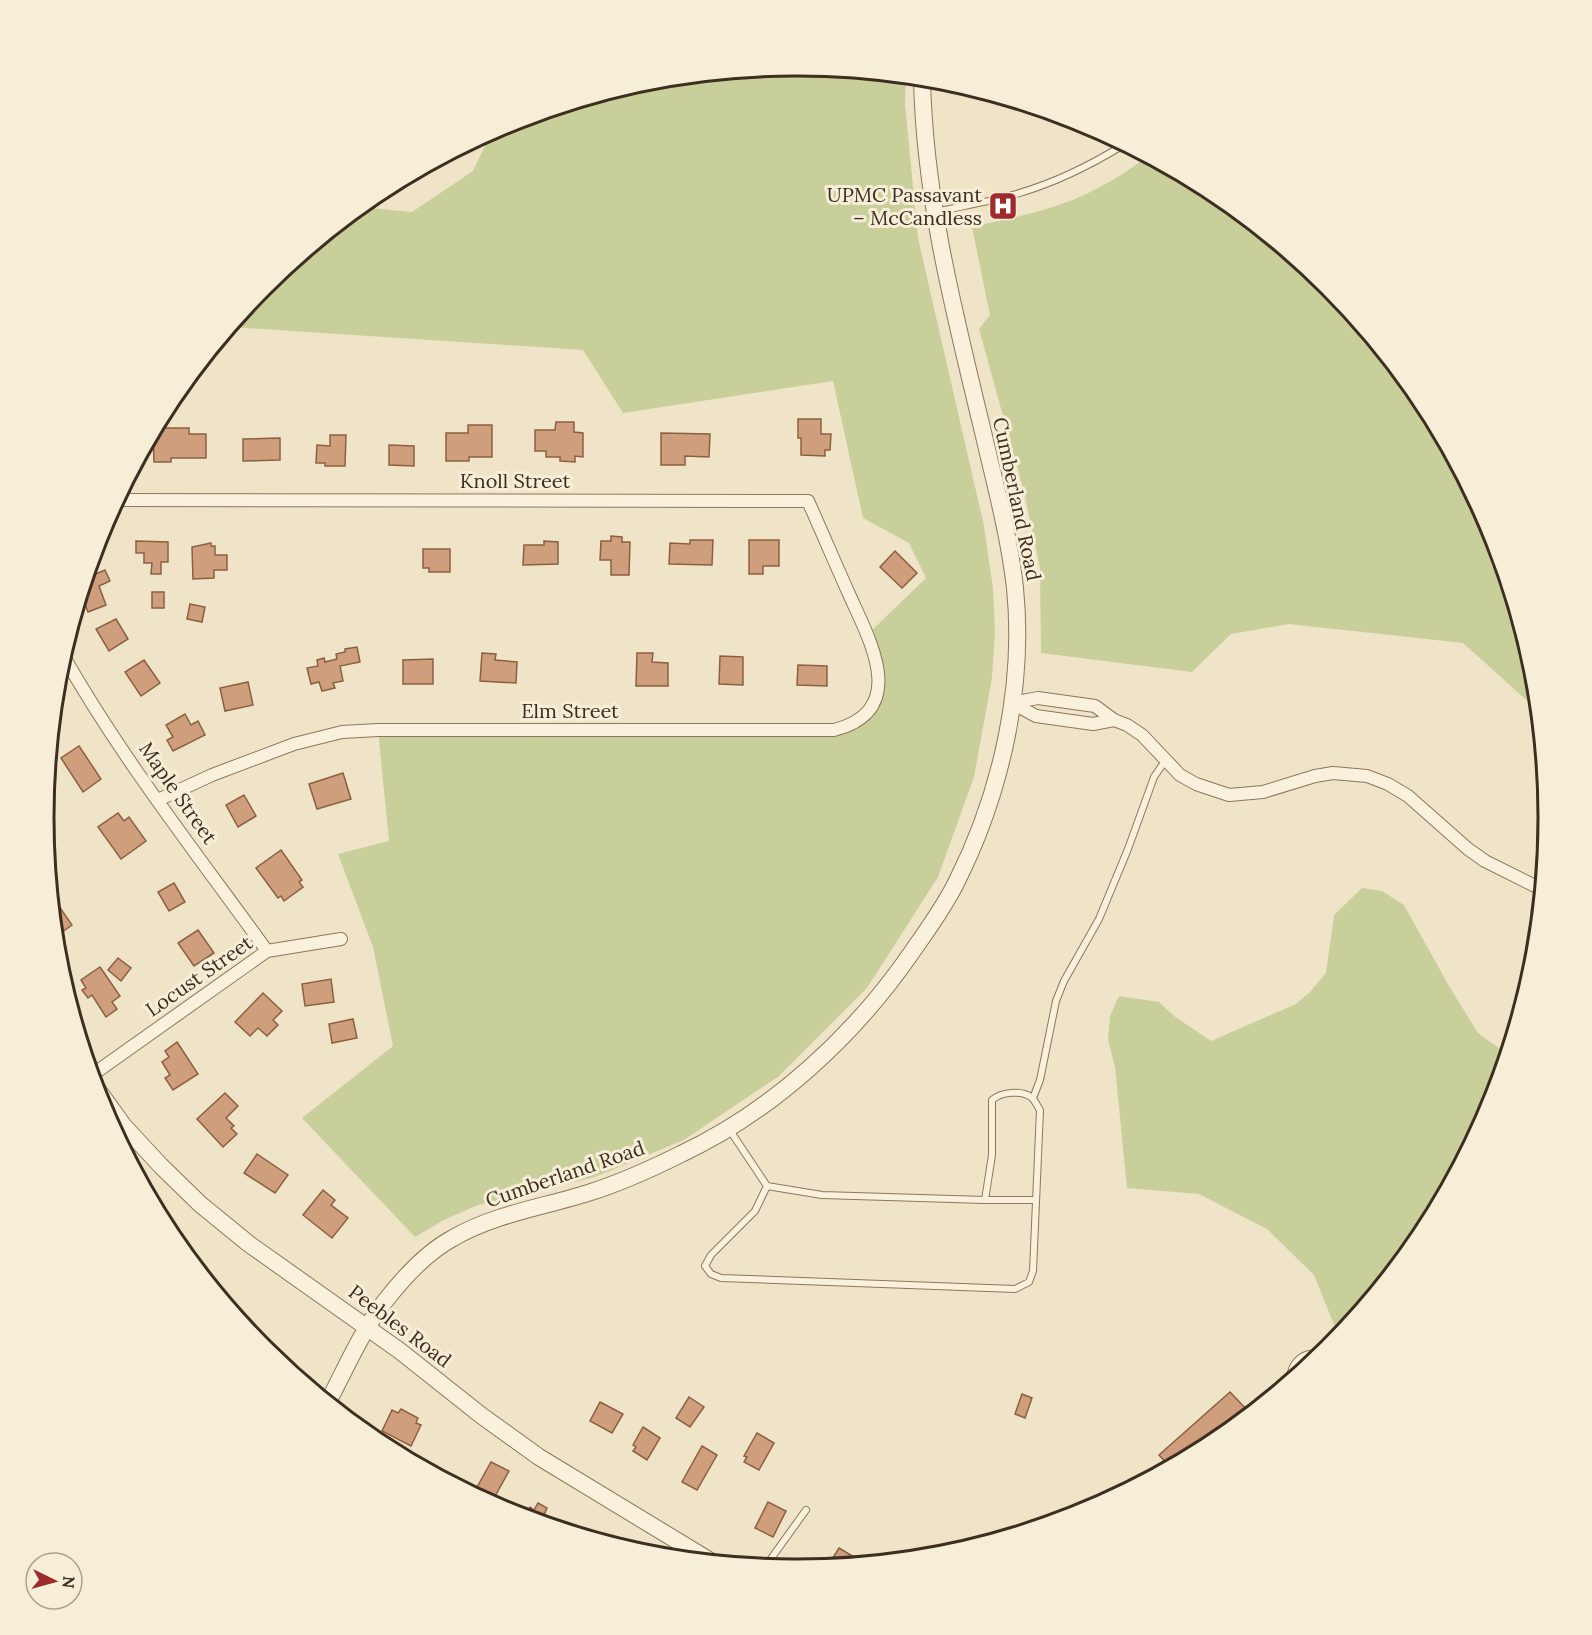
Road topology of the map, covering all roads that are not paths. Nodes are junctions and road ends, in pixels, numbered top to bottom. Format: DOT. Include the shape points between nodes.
graph roads {
  1 [pos="922,87"];
  2 [pos="1117,149"];
  3 [pos="933,213"];
  4 [pos="126,500"];
  5 [pos="851,598"];
  6 [pos="69,667"];
  7 [pos="1012,703"];
  8 [pos="1114,720"];
  9 [pos="1166,760"];
  10 [pos="158,800"];
  11 [pos="1534,886"];
  12 [pos="341,939"];
  13 [pos="267,951"];
  14 [pos="98,1070"];
  15 [pos="1033,1098"];
  16 [pos="118,1118"];
  17 [pos="728,1128"];
  18 [pos="767,1186"];
  19 [pos="985,1200"];
  20 [pos="1036,1200"];
  21 [pos="368,1328"];
  22 [pos="1309,1353"];
  23 [pos="1292,1369"];
  24 [pos="331,1396"];
  25 [pos="806,1510"];
  26 [pos="696,1553"];
  27 [pos="771,1558"];
  1 -- 3 [label="street, Cumberland Road"];
  2 -- 3 [label="lane" via="1053,182 1015,195"];
  3 -- 7 [label="street, Cumberland Road" via="1009,543 1017,622"];
  4 -- 5 [label="street, Knoll Street" via="808,501"];
  5 -- 10 [label="street, Elm Street" via="875,655 879,680 868,710 854,724 844,727 822,731 342,732 304,741"];
  6 -- 10 [label="street, Maple Street"];
  7 -- 8 [label="street" via="1036,716 1093,724"];
  7 -- 8 [label="street" via="1038,698 1095,706"];
  7 -- 17 [label="street, Cumberland Road" via="988,805 956,884 934,920 899,970 841,1037 807,1070"];
  8 -- 9 [label="street" via="1142,735"];
  9 -- 11 [label="street" via="1196,784 1229,795 1263,792 1332,773 1367,776 1408,796 1485,861"];
  9 -- 15 [label="lane" via="1154,777 1099,919 1056,1001"];
  10 -- 13 [label="street, Maple Street"];
  12 -- 13 [label="street, Locust Street"];
  13 -- 14 [label="street, Locust Street"];
  15 -- 19 [label="lane" via="1005,1093 993,1100 992,1155"];
  15 -- 20 [label="lane" via="1040,1110"];
  16 -- 21 [label="street, Peebles Road" via="200,1204 249,1244"];
  17 -- 18 [label="lane"];
  17 -- 21 [label="street, Cumberland Road" via="644,1172 452,1238 400,1283"];
  18 -- 19 [label="lane" via="822,1195"];
  18 -- 20 [label="lane" via="755,1210 711,1255 705,1266 711,1274 721,1278 1016,1289 1029,1282 1033,1271"];
  19 -- 20 [label="lane"];
  21 -- 24 [label="street, Cumberland Road"];
  21 -- 26 [label="street, Peebles Road" via="539,1457"];
  22 -- 23 [label="lane" via="1300,1357"];
  25 -- 27 [label="lane"];
}
